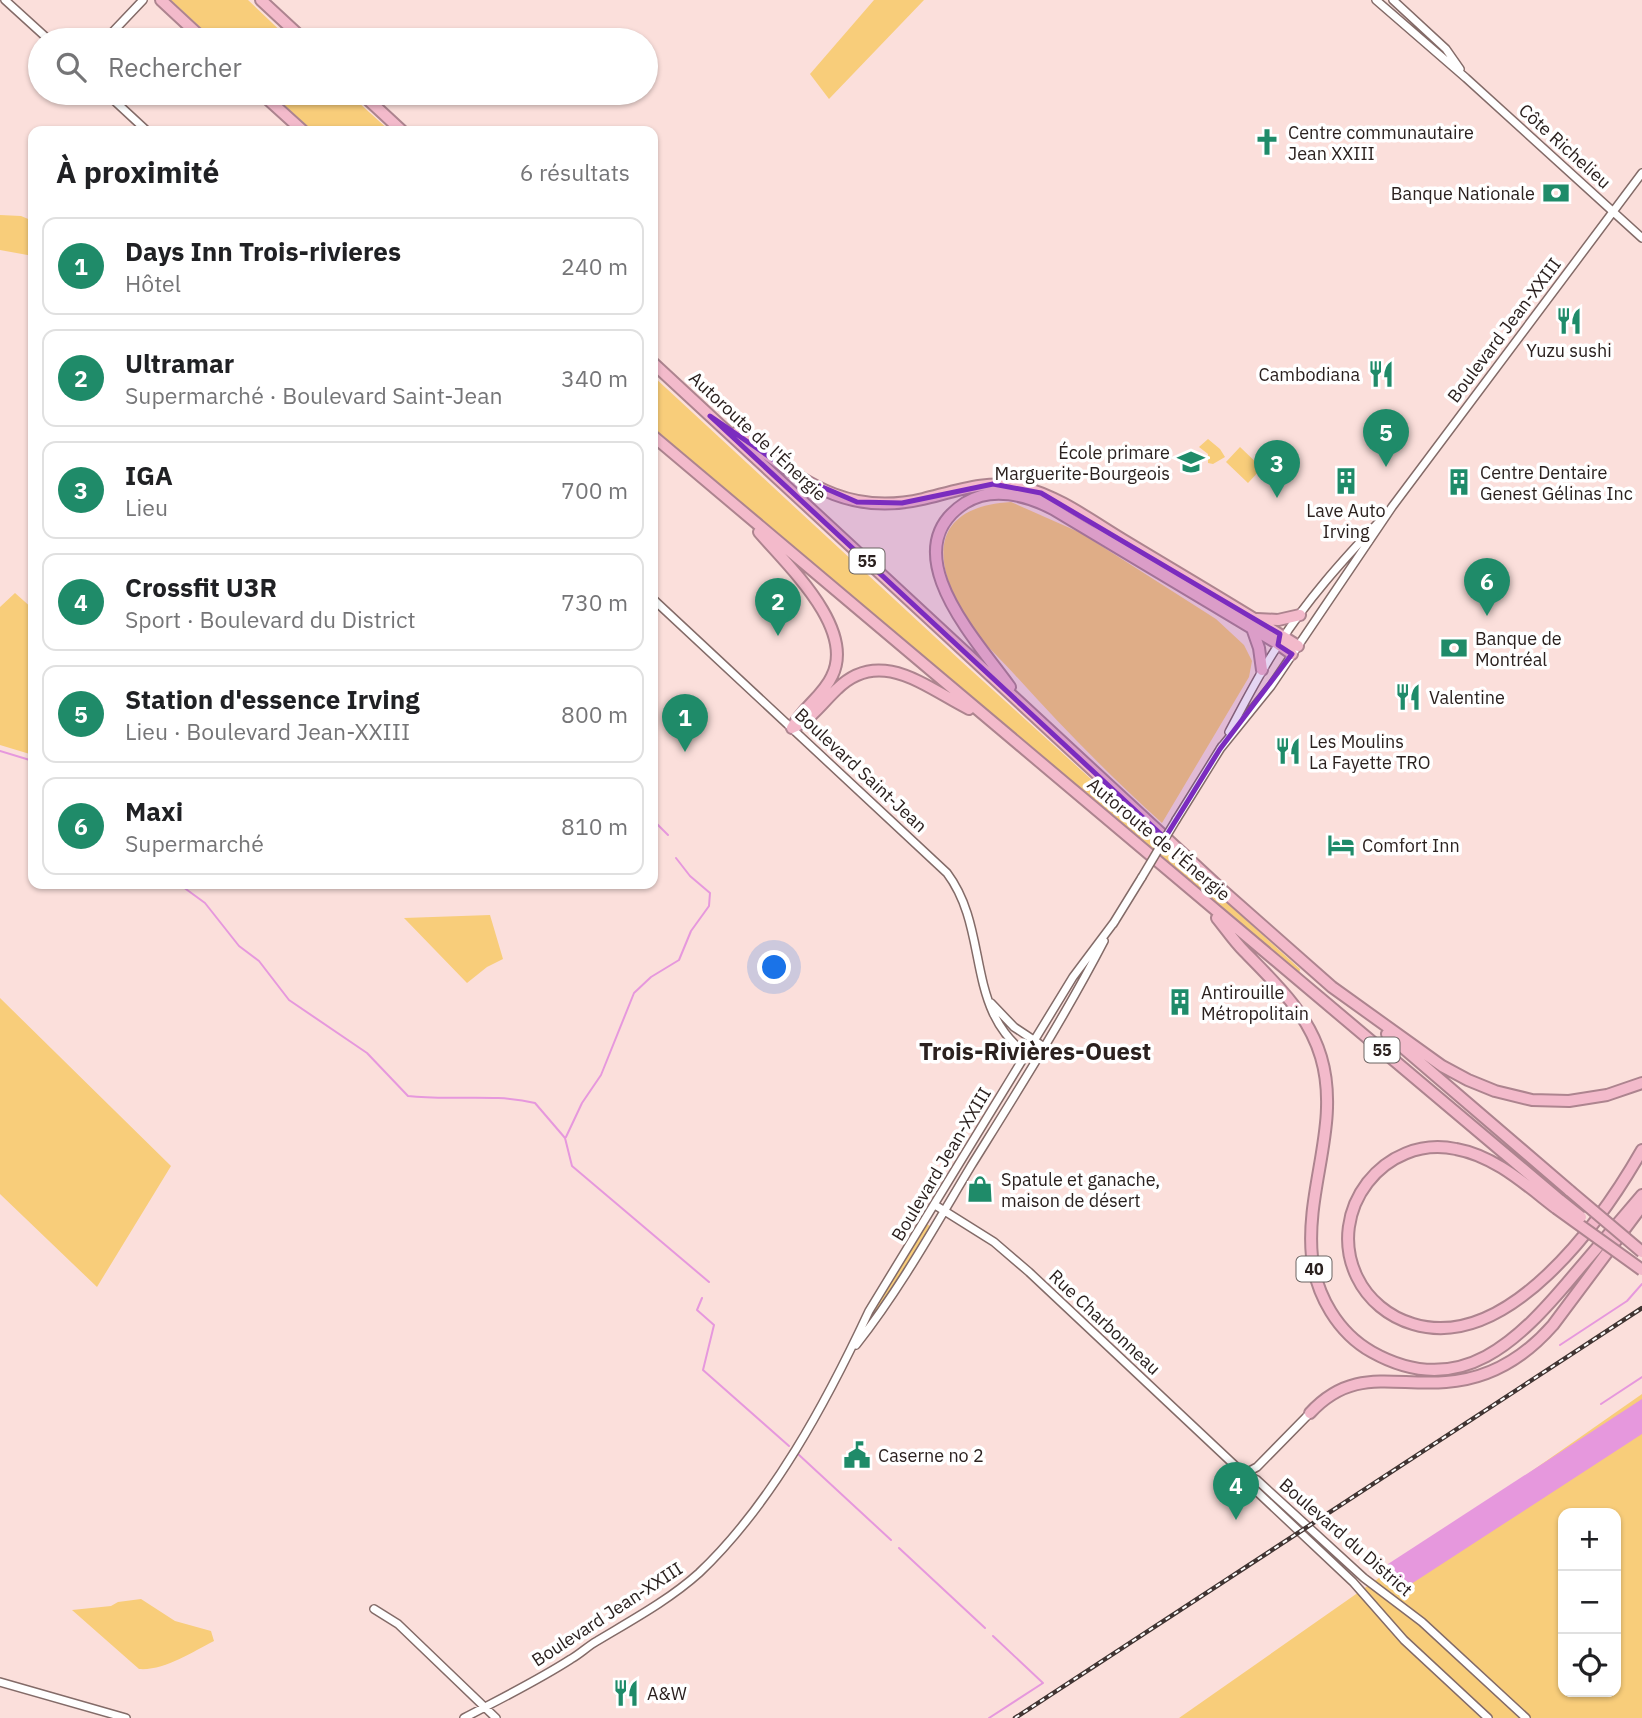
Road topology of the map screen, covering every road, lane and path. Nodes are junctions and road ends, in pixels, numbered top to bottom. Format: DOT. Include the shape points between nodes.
graph roads {
  1 [pos="5,0"];
  2 [pos="143,0"];
  3 [pos="161,0"];
  4 [pos="261,0"];
  5 [pos="1376,0"];
  6 [pos="1393,0"];
  7 [pos="36,28"];
  8 [pos="117,28"];
  9 [pos="191,28"];
  10 [pos="291,28"];
  11 [pos="1466,78"];
  12 [pos="119,105"];
  13 [pos="274,105"];
  14 [pos="374,105"];
  15 [pos="142,126"];
  16 [pos="297,126"];
  17 [pos="397,126"];
  18 [pos="1642,173"];
  19 [pos="1612,211"];
  20 [pos="1642,238"];
  21 [pos="658,368"];
  22 [pos="710,416"];
  23 [pos="658,440"];
  24 [pos="1392,508"];
  25 [pos="739,509"];
  26 [pos="658,604"];
  27 [pos="1300,615"];
  28 [pos="1254,624"];
  29 [pos="1281,641"];
  30 [pos="1295,650"];
  31 [pos="1262,670"];
  32 [pos="1024,707"];
  33 [pos="987,718"];
  34 [pos="792,728"];
  35 [pos="1220,749"];
  36 [pos="1202,899"];
  37 [pos="1115,920"];
  38 [pos="1332,987"];
  39 [pos="989,1000"];
  40 [pos="1034,1041"];
  41 [pos="1044,1047"];
  42 [pos="1026,1054"];
  43 [pos="1035,1060"];
  44 [pos="1642,1083"];
  45 [pos="1642,1150"];
  46 [pos="1642,1195"];
  47 [pos="1559,1204"];
  48 [pos="935,1205"];
  49 [pos="1642,1206"];
  50 [pos="944,1211"];
  51 [pos="1642,1252"];
  52 [pos="1642,1270"];
  53 [pos="847,1357"];
  54 [pos="1310,1413"];
  55 [pos="1244,1474"];
  56 [pos="374,1609"];
  57 [pos="0,1682"];
  58 [pos="485,1707"];
  59 [pos="126,1718"];
  60 [pos="464,1718"];
  61 [pos="496,1718"];
  62 [pos="1488,1718"];
  63 [pos="1526,1718"];
  1 -- 7 [label="street"];
  2 -- 8 [label="street"];
  3 -- 9 [label="highway"];
  4 -- 10 [label="highway"];
  5 -- 11 [label="street, Côte Richelieu"];
  6 -- 11 [label="street, Côte Richelieu" via="1446,49"];
  11 -- 19 [label="street, Côte Richelieu"];
  12 -- 15 [label="street"];
  13 -- 16 [label="highway"];
  14 -- 17 [label="highway"];
  18 -- 19 [label="street, Boulevard Jean-XXIII"];
  19 -- 20 [label="street, Côte Richelieu"];
  19 -- 24 [label="street, Boulevard Jean-XXIII"];
  21 -- 22 [label="highway, Autoroute de l'Énergie / 55"];
  22 -- 28 [label="highway" via="799,477 852,500 897,504 993,484 1037,491"];
  22 -- 32 [label="highway, Autoroute de l'Énergie / 55"];
  23 -- 25 [label="highway, Autoroute de l'Énergie / 55"];
  24 -- 27 [label="street, Boulevard Jean-XXIII"];
  24 -- 30 [label="street, Boulevard Jean-XXIII"];
  25 -- 33 [label="highway, Autoroute de l'Énergie / 55"];
  25 -- 34 [label="highway" via="813,596 836,643 832,677"];
  26 -- 34 [label="street, Boulevard Saint-Jean"];
  27 -- 28 [label="highway"];
  27 -- 29 [label="street, Boulevard Jean-XXIII"];
  28 -- 29 [label="highway"];
  28 -- 31 [label="highway"];
  28 -- 32 [label="highway" via="1046,506 1009,495 977,497 943,527 937,550 940,576 956,614"];
  29 -- 30 [label="highway"];
  29 -- 31 [label="street, Boulevard Jean-XXIII"];
  30 -- 35 [label="street, Boulevard Jean-XXIII"];
  31 -- 35 [label="street, Boulevard Jean-XXIII"];
  32 -- 38 [label="highway, 55"];
  33 -- 34 [label="highway" via="911,678 874,670 847,680"];
  33 -- 36 [label="highway, Autoroute de l'Énergie / 55"];
  34 -- 39 [label="street, Boulevard Saint-Jean" via="947,873 965,907"];
  35 -- 37 [label="street, Boulevard Jean-XXIII, bridge"];
  36 -- 46 [label="highway, 40" via="1288,996 1318,1047 1328,1108 1313,1224 1313,1262 1330,1310 1366,1348 1392,1362 1430,1369 1462,1366 1492,1355 1537,1318"];
  36 -- 47 [label="highway, Autoroute de l'Énergie / 55"];
  37 -- 40 [label="street, Boulevard Jean-XXIII"];
  37 -- 41 [label="street, Boulevard Jean-XXIII"];
  38 -- 44 [label="highway" via="1442,1066 1495,1091 1532,1100 1569,1101"];
  38 -- 51 [label="highway, 55, bridge"];
  39 -- 40 [label="street, Boulevard Saint-Jean"];
  39 -- 42 [label="street, Boulevard Saint-Jean" via="998,1025"];
  40 -- 41 [label="street, Boulevard Saint-Jean"];
  40 -- 42 [label="street, Boulevard Jean-XXIII"];
  41 -- 43 [label="street, Boulevard Jean-XXIII"];
  42 -- 43 [label="street, Boulevard Saint-Jean"];
  42 -- 48 [label="street, Boulevard Jean-XXIII"];
  43 -- 50 [label="street, Boulevard Jean-XXIII"];
  45 -- 47 [label="highway" via="1605,1207 1548,1273 1516,1301 1481,1320 1434,1328 1397,1318 1367,1293 1350,1256 1349,1224 1362,1189 1383,1166 1416,1150 1446,1147 1476,1155"];
  47 -- 52 [label="highway, bridge"];
  48 -- 50 [label="street, Rue Charbonneau"];
  48 -- 53 [label="street, Boulevard Jean-XXIII" via="869,1311"];
  49 -- 54 [label="highway" via="1553,1325 1514,1360 1452,1382 1354,1384 1328,1396"];
  50 -- 53 [label="street, Boulevard Jean-XXIII" via="879,1317"];
  50 -- 55 [label="street, Rue Charbonneau" via="1012,1256"];
  53 -- 58 [label="street, Boulevard Jean-XXIII" via="769,1490 698,1574 573,1658"];
  54 -- 55 [label="street"];
  55 -- 62 [label="street, Boulevard du District" via="1251,1486 1357,1585 1404,1640"];
  55 -- 63 [label="street, Boulevard du District" via="1257,1480 1364,1578 1422,1622"];
  56 -- 58 [label="street" via="398,1624"];
  57 -- 59 [label="street"];
  58 -- 60 [label="street, Boulevard Jean-XXIII"];
  58 -- 61 [label="street"];
}
